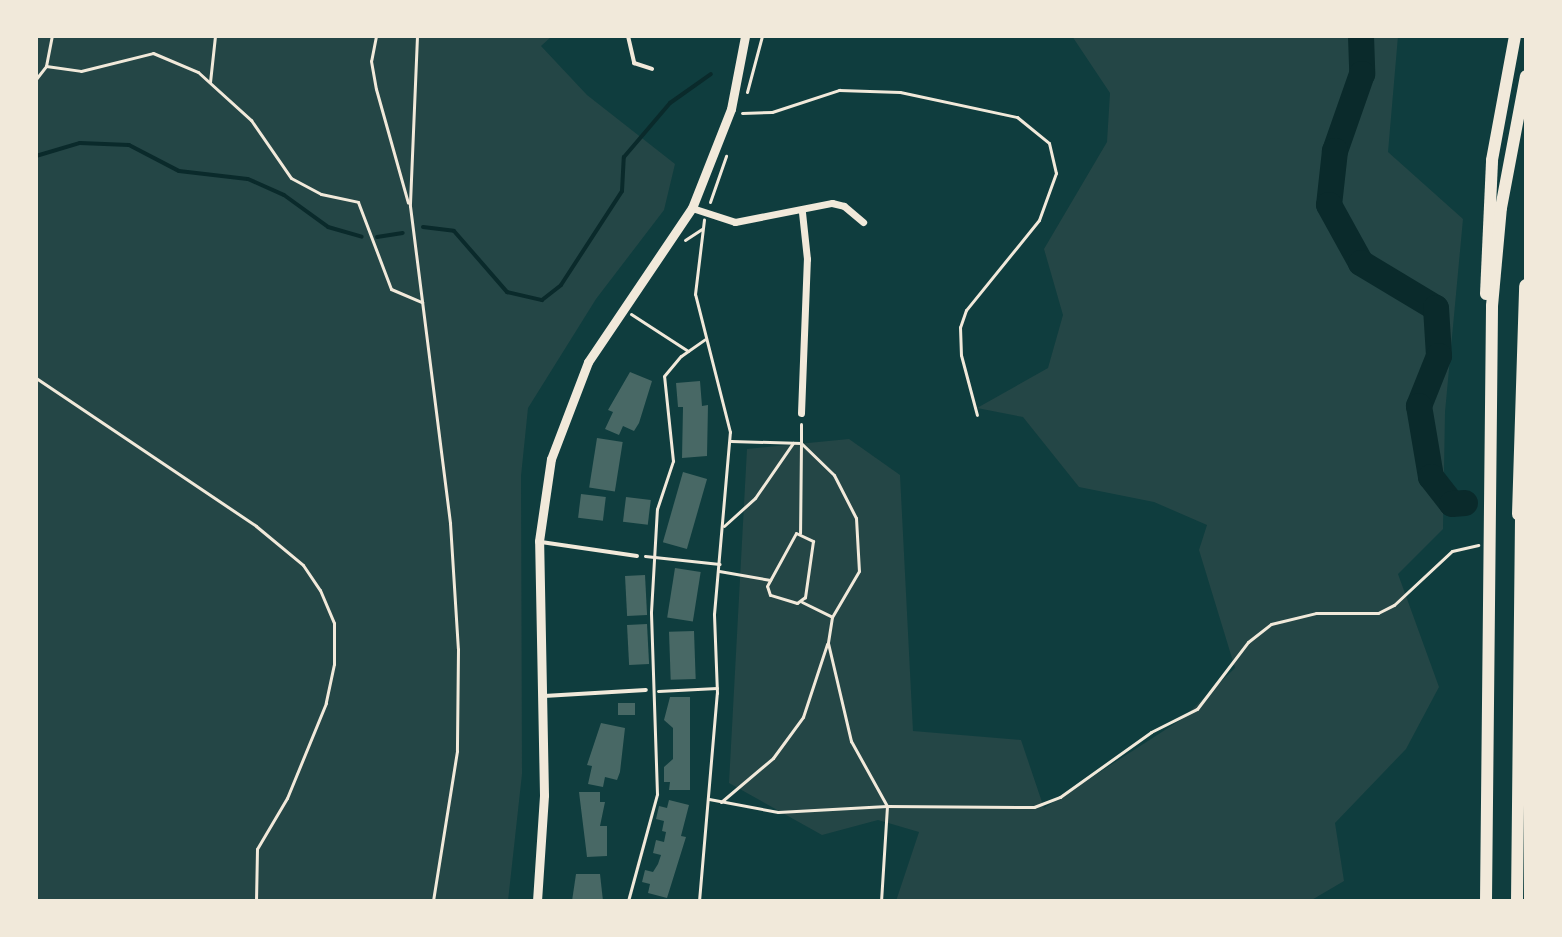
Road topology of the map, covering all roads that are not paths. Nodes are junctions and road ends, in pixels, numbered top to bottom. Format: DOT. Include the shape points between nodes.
graph roads {
  1 [pos="628,36"];
  2 [pos="745,36"];
  3 [pos="1515,36"];
  4 [pos="652,69"];
  5 [pos="1526,76"];
  6 [pos="692,208"];
  7 [pos="802,212"];
  8 [pos="863,222"];
  9 [pos="1526,286"];
  10 [pos="1489,384"];
  11 [pos="801,413"];
  12 [pos="1526,486"];
  13 [pos="1519,514"];
  14 [pos="539,541"];
  15 [pos="637,556"];
  16 [pos="646,690"];
  17 [pos="544,696"];
  18 [pos="1486,900"];
  19 [pos="537,901"];
  20 [pos="1517,901"];
  1 -- 4 [label="lane" via="634,63"];
  2 -- 6 [label="street" via="731,109"];
  3 -- 10 [label="highway" via="1487,207"];
  5 -- 10 [label="highway" via="1501,208"];
  6 -- 7 [label="street" via="735,222"];
  6 -- 14 [label="street" via="588,362 559,428 544,489"];
  7 -- 8 [label="street" via="832,203"];
  7 -- 11 [label="street" via="807,259"];
  9 -- 13 [label="highway"];
  10 -- 18 [label="highway"];
  12 -- 13 [label="highway"];
  13 -- 20 [label="highway"];
  14 -- 15 [label="lane"];
  14 -- 17 [label="street"];
  16 -- 17 [label="lane"];
  17 -- 19 [label="street"];
}
